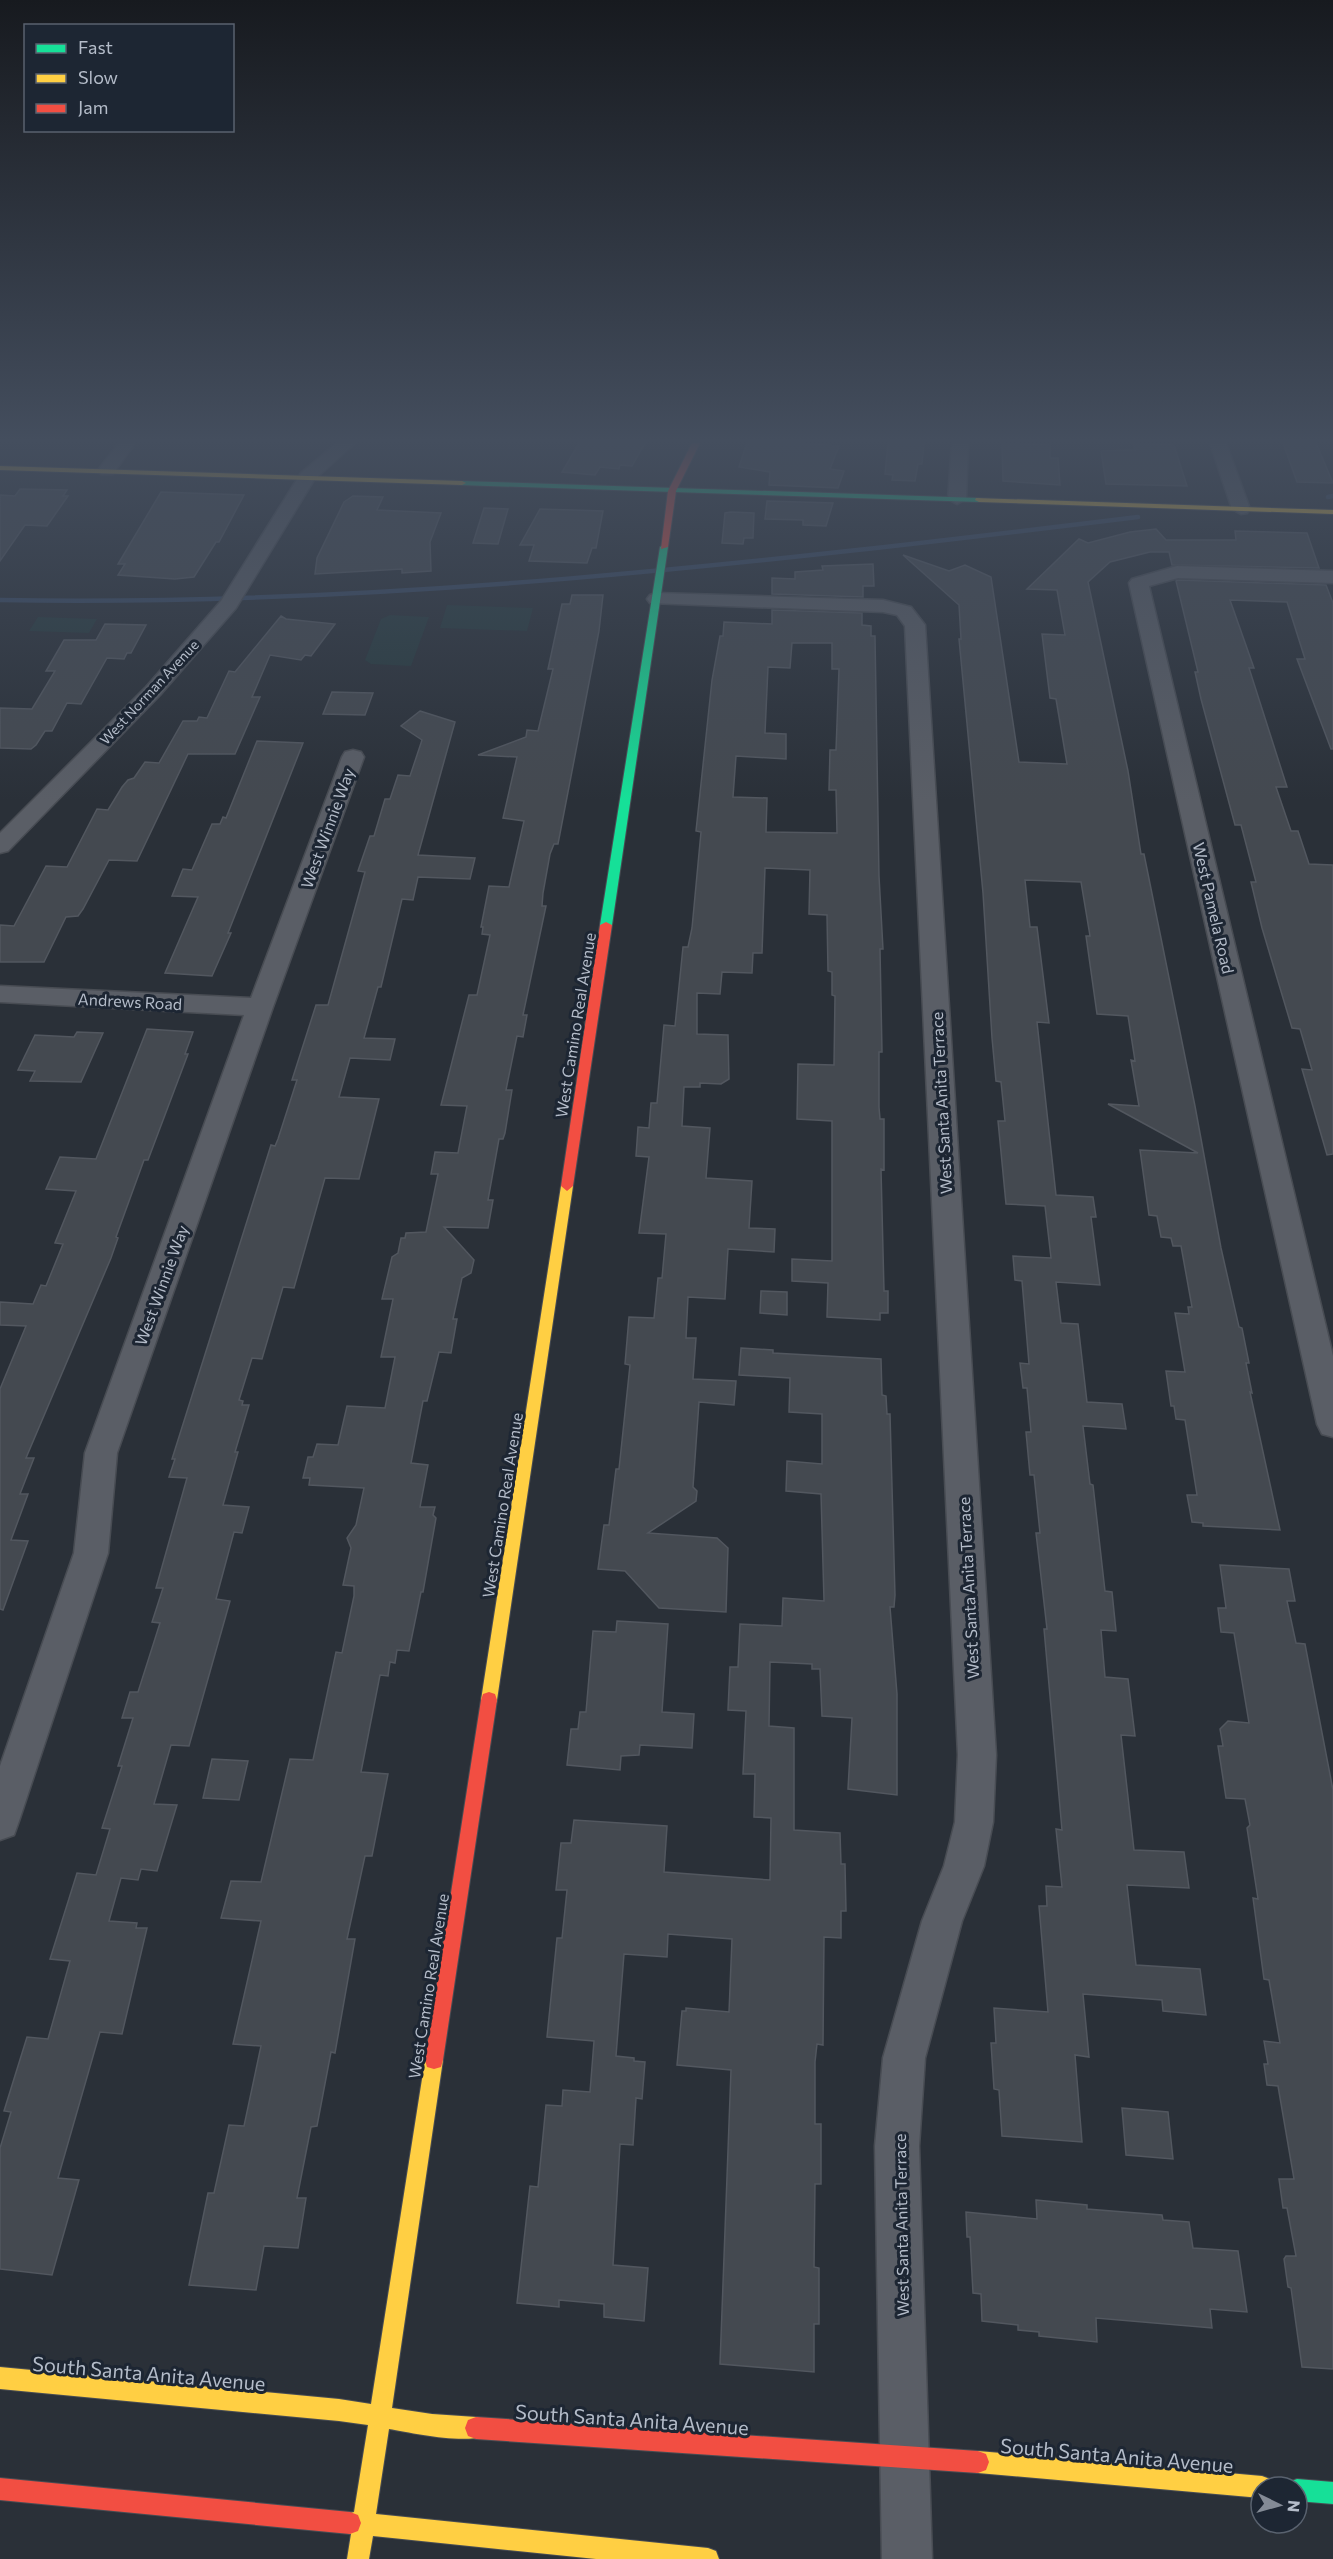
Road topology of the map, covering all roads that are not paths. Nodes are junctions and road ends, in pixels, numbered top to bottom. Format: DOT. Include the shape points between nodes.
graph roads {
  1 [pos="255,562"];
  2 [pos="662,562"];
  3 [pos="1333,577"];
  4 [pos="657,598"];
  5 [pos="353,757"];
  6 [pos="0,846"];
  7 [pos="0,994"];
  8 [pos="260,1007"];
  9 [pos="1333,1424"];
  10 [pos="0,1821"];
  11 [pos="0,2378"];
  12 [pos="381,2418"];
  13 [pos="906,2456"];
  14 [pos="1249,2486"];
  15 [pos="0,2489"];
  16 [pos="1309,2491"];
  17 [pos="1333,2493"];
  18 [pos="363,2525"];
  19 [pos="358,2559"];
  20 [pos="708,2559"];
  21 [pos="907,2559"];
  1 -- 6 [label="street, West Norman Avenue" via="234,598 153,691"];
  2 -- 4 [label="street, West Camino Real Avenue"];
  3 -- 9 [label="street, West Pamela Road" via="1177,572 1139,583"];
  4 -- 12 [label="street, West Camino Real Avenue"];
  4 -- 13 [label="street, West Santa Anita Terrace" via="883,606 904,611 915,625 977,1755 974,1822 964,1866 942,1921 904,2058 897,2146"];
  5 -- 8 [label="street, West Winnie Way"];
  7 -- 8 [label="street, Andrews Road"];
  8 -- 10 [label="street, West Winnie Way" via="101,1453 91,1553"];
  11 -- 12 [label="street, South Santa Anita Avenue" via="339,2410"];
  12 -- 13 [label="street, South Santa Anita Avenue" via="432,2425"];
  12 -- 18 [label="street, West Camino Real Avenue"];
  13 -- 14 [label="street, South Santa Anita Avenue"];
  13 -- 21 [label="street, West Santa Anita Terrace"];
  15 -- 18 [label="street"];
  16 -- 17 [label="street"];
  18 -- 19 [label="street, West Camino Real Avenue"];
  18 -- 20 [label="street"];
}
